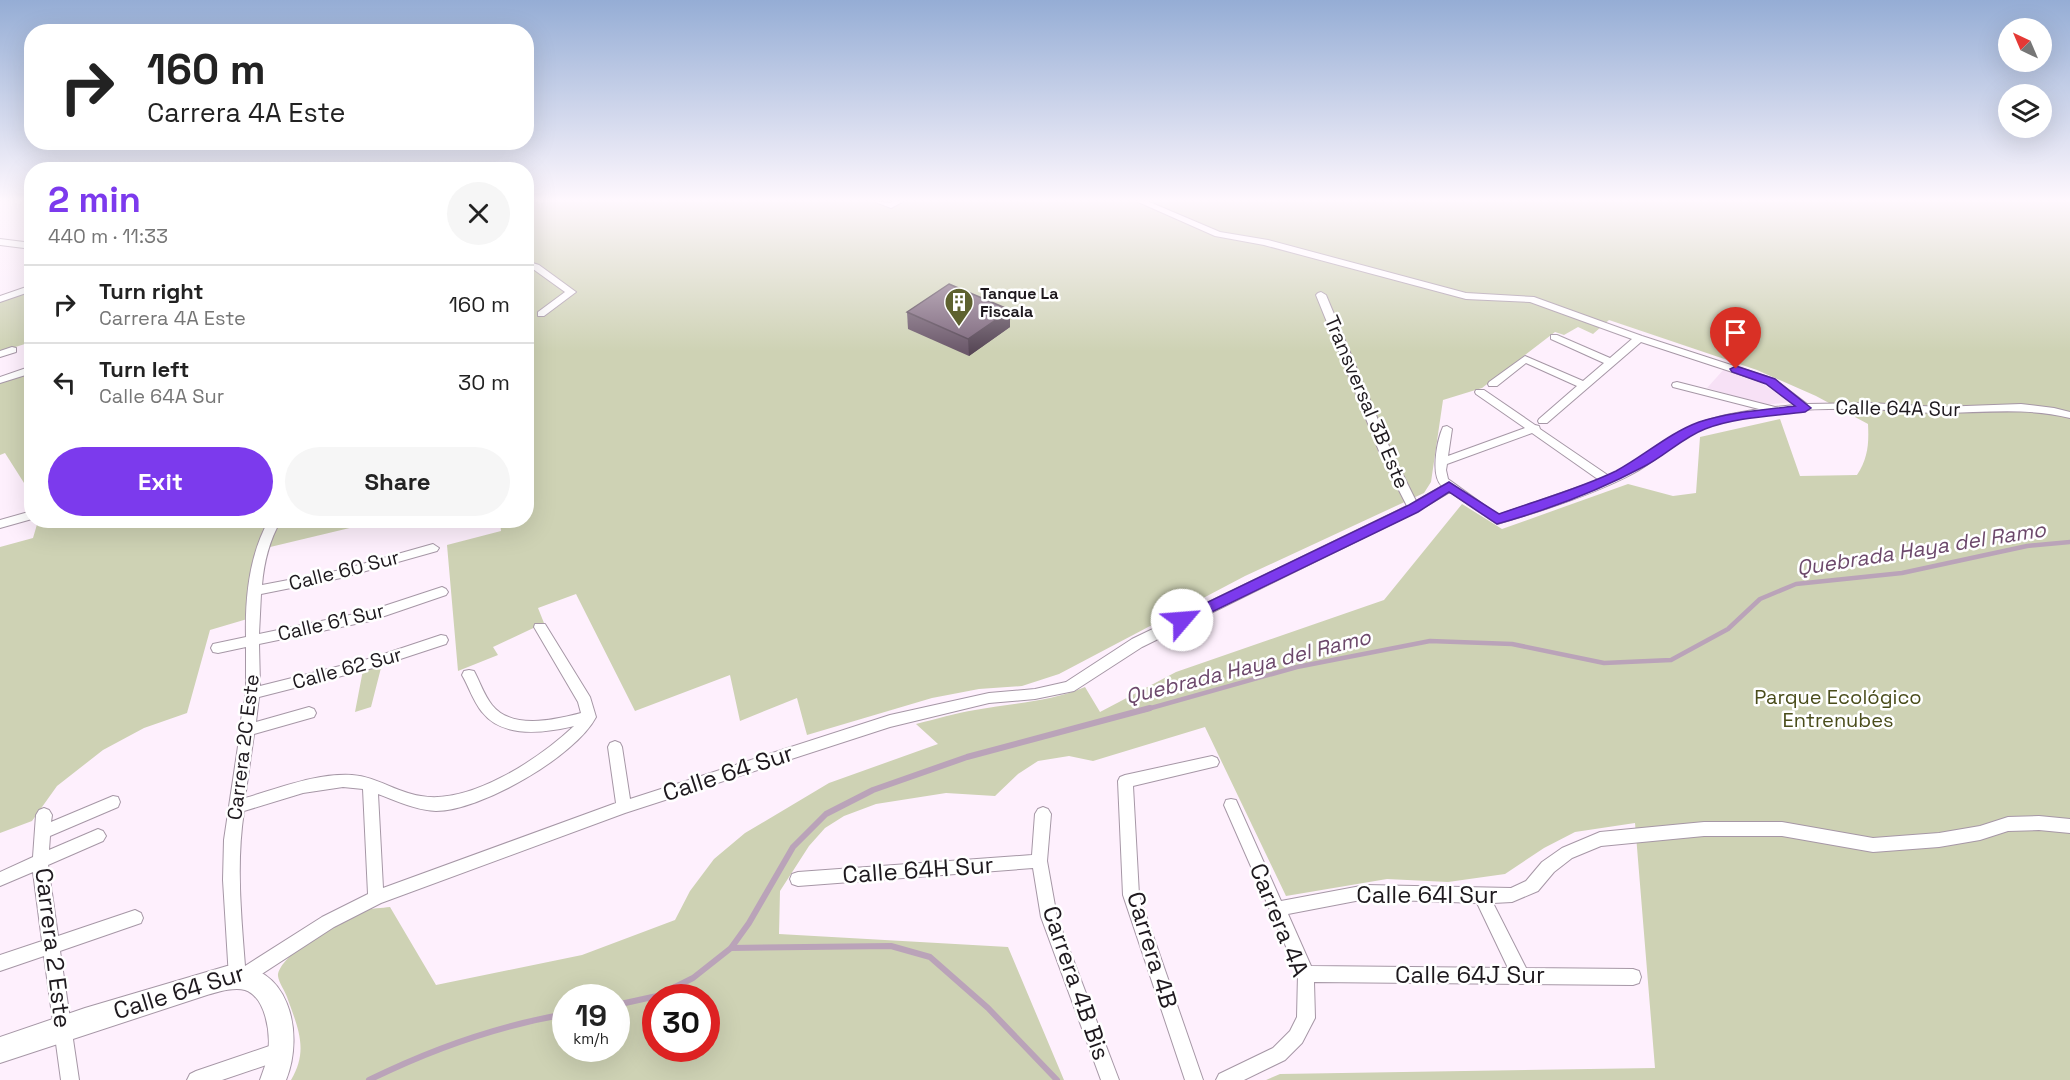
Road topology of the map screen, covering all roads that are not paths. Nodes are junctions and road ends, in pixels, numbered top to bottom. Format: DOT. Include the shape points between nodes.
graph roads {
  1 [pos="1300,251"];
  2 [pos="534,266"];
  3 [pos="24,291"];
  4 [pos="1321,295"];
  5 [pos="0,299"];
  6 [pos="541,314"];
  7 [pos="1554,337"];
  8 [pos="1639,338"];
  9 [pos="12,350"];
  10 [pos="0,354"];
  11 [pos="1611,362"];
  12 [pos="24,372"];
  13 [pos="0,380"];
  14 [pos="1493,384"];
  15 [pos="1677,385"];
  16 [pos="1584,386"];
  17 [pos="1480,392"];
  18 [pos="1805,408"];
  19 [pos="1778,411"];
  20 [pos="2070,415"];
  21 [pos="1539,424"];
  22 [pos="1447,429"];
  23 [pos="1441,466"];
  24 [pos="1607,480"];
  25 [pos="1449,486"];
  26 [pos="1414,508"];
  27 [pos="24,517"];
  28 [pos="0,524"];
  29 [pos="270,528"];
  30 [pos="433,548"];
  31 [pos="255,591"];
  32 [pos="442,592"];
  33 [pos="540,627"];
  34 [pos="253,639"];
  35 [pos="441,640"];
  36 [pos="218,648"];
  37 [pos="470,675"];
  38 [pos="253,693"];
  39 [pos="309,712"];
  40 [pos="589,717"];
  41 [pos="246,731"];
  42 [pos="615,747"];
  43 [pos="1212,762"];
  44 [pos="370,783"];
  45 [pos="113,802"];
  46 [pos="1231,805"];
  47 [pos="237,807"];
  48 [pos="624,807"];
  49 [pos="1042,814"];
  50 [pos="2070,826"];
  51 [pos="98,836"];
  52 [pos="40,861"];
  53 [pos="1039,861"];
  54 [pos="0,879"];
  55 [pos="798,879"];
  56 [pos="1481,895"];
  57 [pos="375,898"];
  58 [pos="1276,909"];
  59 [pos="135,918"];
  60 [pos="49,945"];
  61 [pos="0,963"];
  62 [pos="1306,974"];
  63 [pos="1521,976"];
  64 [pos="239,977"];
  65 [pos="1634,977"];
  66 [pos="62,1028"];
  67 [pos="0,1050"];
  68 [pos="282,1051"];
  69 [pos="70,1080"];
  70 [pos="196,1080"];
  71 [pos="273,1080"];
  72 [pos="1110,1080"];
  73 [pos="1194,1080"];
  74 [pos="1225,1080"];
  1 -- 8 [label="street" via="1466,296 1532,298"];
  2 -- 6 [label="street" via="571,292"];
  3 -- 5 [label="street"];
  4 -- 26 [label="street, Transversal 3B Este" via="1385,451"];
  7 -- 11 [label="street"];
  8 -- 11 [label="street"];
  8 -- 18 [label="street" via="1770,381"];
  9 -- 10 [label="street"];
  11 -- 16 [label="street"];
  12 -- 13 [label="street"];
  14 -- 16 [label="street" via="1526,359"];
  15 -- 19 [label="street"];
  16 -- 21 [label="street"];
  17 -- 21 [label="street"];
  18 -- 19 [label="street, Calle 64A Sur"];
  18 -- 20 [label="street, Calle 64A Sur" via="2025,408 2051,409"];
  19 -- 24 [label="street, Calle 64A Sur" via="1721,420 1692,430"];
  21 -- 23 [label="street"];
  21 -- 24 [label="street"];
  22 -- 23 [label="street"];
  23 -- 25 [label="street" via="1443,481"];
  24 -- 25 [label="street, Calle 64A Sur" via="1497,520"];
  25 -- 26 [label="street, Calle 64 Sur"];
  26 -- 48 [label="street, Calle 64 Sur" via="1137,643 1069,687 979,700 890,721"];
  27 -- 28 [label="street"];
  29 -- 31 [label="street, Carrera 2C Este" via="258,562"];
  30 -- 31 [label="street, Calle 60 Sur" via="341,574"];
  31 -- 34 [label="street, Carrera 2C Este"];
  32 -- 34 [label="street, Calle 61 Sur" via="370,616"];
  33 -- 40 [label="street" via="585,701"];
  34 -- 36 [label="street, Calle 61 Sur"];
  34 -- 38 [label="street, Carrera 2C Este"];
  35 -- 38 [label="street, Calle 62 Sur" via="373,663"];
  37 -- 40 [label="street" via="489,711 504,722 545,724"];
  38 -- 41 [label="street, Carrera 2C Este"];
  39 -- 41 [label="street"];
  40 -- 44 [label="street" via="580,731 559,748 490,789 453,803 418,802"];
  41 -- 47 [label="street, Carrera 2C Este"];
  42 -- 48 [label="street"];
  43 -- 73 [label="street, Carrera 4B" via="1125,781 1131,896"];
  44 -- 47 [label="street" via="319,783"];
  44 -- 57 [label="street"];
  45 -- 52 [label="street, Carrera 2 Este" via="44,824"];
  46 -- 58 [label="street, Carrera 4A"];
  47 -- 64 [label="street, Carrera 2C Este" via="231,880"];
  48 -- 57 [label="street, Calle 64 Sur"];
  49 -- 53 [label="street, Carrera 4B Bis"];
  50 -- 56 [label="street, Calle 64I Sur" via="2008,824 1939,840 1874,845 1782,829 1704,829 1633,835 1600,839 1567,853 1532,886 1512,895"];
  51 -- 52 [label="street"];
  52 -- 54 [label="street"];
  52 -- 60 [label="street, Carrera 2 Este"];
  53 -- 55 [label="street, Calle 64H Sur"];
  53 -- 72 [label="street, Carrera 4B Bis" via="1049,916"];
  56 -- 58 [label="street, Calle 64I Sur" via="1366,892"];
  56 -- 63 [label="street"];
  57 -- 64 [label="street, Calle 64 Sur"];
  58 -- 62 [label="street, Carrera 4A"];
  59 -- 60 [label="street"];
  60 -- 61 [label="street"];
  60 -- 66 [label="street, Carrera 2 Este"];
  62 -- 63 [label="street, Calle 64J Sur"];
  62 -- 74 [label="street, Carrera 4A" via="1306,1018 1296,1037 1279,1054"];
  63 -- 65 [label="street, Calle 64J Sur"];
  64 -- 66 [label="street, Calle 64 Sur"];
  64 -- 68 [label="street" via="255,980 271,1000"];
  66 -- 67 [label="street, Calle 64 Sur"];
  66 -- 69 [label="street, Carrera 2 Este"];
  68 -- 70 [label="street"];
  68 -- 71 [label="street"];
}
